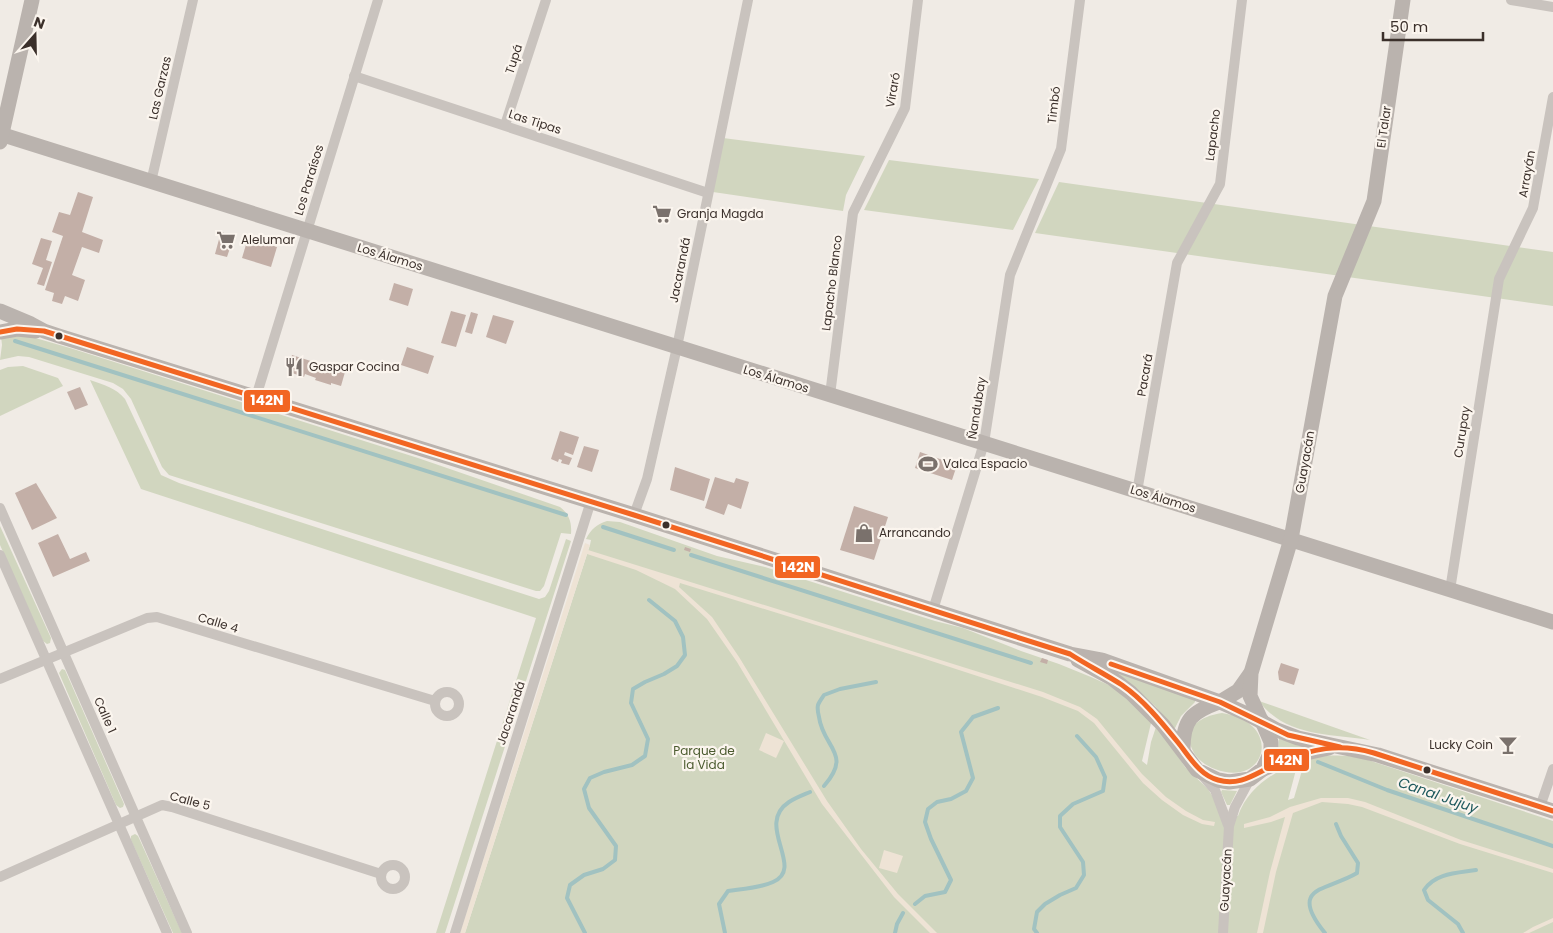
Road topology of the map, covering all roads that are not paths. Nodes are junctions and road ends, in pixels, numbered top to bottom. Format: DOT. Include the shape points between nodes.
graph roads {
  1 [pos="32,0"];
  2 [pos="193,0"];
  3 [pos="378,0"];
  4 [pos="546,0"];
  5 [pos="748,0"];
  6 [pos="918,0"];
  7 [pos="1080,0"];
  8 [pos="1242,0"];
  9 [pos="1403,0"];
  10 [pos="1511,0"];
  11 [pos="1553,7"];
  12 [pos="354,76"];
  13 [pos="1553,97"];
  14 [pos="506,125"];
  15 [pos="1,137"];
  16 [pos="871,177"];
  17 [pos="150,182"];
  18 [pos="708,192"];
  19 [pos="1037,209"];
  20 [pos="306,231"];
  21 [pos="1354,250"];
  22 [pos="1177,262"];
  23 [pos="1499,279"];
  24 [pos="0,311"];
  25 [pos="44,331"];
  26 [pos="0,332"];
  27 [pos="677,347"];
  28 [pos="830,395"];
  29 [pos="256,397"];
  30 [pos="984,444"];
  31 [pos="1138,492"];
  32 [pos="592,501"];
  33 [pos="0,508"];
  34 [pos="634,515"];
  35 [pos="1291,539"];
  36 [pos="0,555"];
  37 [pos="1450,590"];
  38 [pos="932,610"];
  39 [pos="1553,622"];
  40 [pos="64,652"];
  41 [pos="1070,654"];
  42 [pos="46,659"];
  43 [pos="1251,673"];
  44 [pos="0,680"];
  45 [pos="435,701"];
  46 [pos="1220,702"];
  47 [pos="1262,721"];
  48 [pos="1336,747"];
  49 [pos="1183,749"];
  50 [pos="1553,769"];
  51 [pos="1198,770"];
  52 [pos="1263,770"];
  53 [pos="1250,779"];
  54 [pos="1546,809"];
  55 [pos="136,816"];
  56 [pos="119,824"];
  57 [pos="1229,826"];
  58 [pos="381,874"];
  59 [pos="0,877"];
  60 [pos="167,933"];
  61 [pos="187,933"];
  62 [pos="454,933"];
  63 [pos="1223,933"];
  1 -- 15 [label="street"];
  2 -- 17 [label="street, Las Garzas"];
  3 -- 12 [label="street, Los Paraísos"];
  4 -- 14 [label="street, Tupá"];
  5 -- 18 [label="street, Jacarandá"];
  6 -- 16 [label="street, Viraró" via="905,108"];
  7 -- 19 [label="street, Timbó" via="1061,149"];
  8 -- 22 [label="street, Lapacho" via="1220,184"];
  9 -- 21 [label="street, El Talar" via="1374,202"];
  10 -- 11 [label="street"];
  12 -- 14 [label="street, Las Tipas"];
  12 -- 20 [label="street, Los Paraísos"];
  13 -- 23 [label="street, Arrayán" via="1533,208"];
  14 -- 18 [label="street, Las Tipas"];
  15 -- 17 [label="street, Los Álamos"];
  16 -- 28 [label="street, Lapacho Blanco" via="853,213"];
  17 -- 20 [label="street, Los Álamos"];
  18 -- 27 [label="street, Jacarandá"];
  19 -- 30 [label="street, Ñandubay" via="1010,275"];
  20 -- 27 [label="street, Los Álamos"];
  20 -- 29 [label="street, Los Paraísos"];
  21 -- 35 [label="street, Guayacán" via="1335,296"];
  22 -- 31 [label="street, Pacará"];
  23 -- 37 [label="street, Curupay"];
  24 -- 25 [label="street"];
  25 -- 26 [label="street"];
  25 -- 29 [label="street"];
  27 -- 28 [label="street, Los Álamos"];
  27 -- 34 [label="street, Jacarandá" via="646,479"];
  28 -- 30 [label="street, Los Álamos"];
  29 -- 32 [label="street"];
  30 -- 31 [label="street, Los Álamos"];
  30 -- 38 [label="street, Ñandubay"];
  31 -- 35 [label="street, Los Álamos"];
  32 -- 34 [label="street"];
  32 -- 62 [label="street, Jacarandá"];
  33 -- 40 [label="street, Calle 1"];
  34 -- 38 [label="street"];
  35 -- 37 [label="street, Los Álamos"];
  35 -- 43 [label="street, Guayacán"];
  36 -- 42 [label="street"];
  37 -- 39 [label="street, Los Álamos"];
  38 -- 41 [label="street"];
  40 -- 42 [label="street, Calle 4"];
  40 -- 45 [label="street, Calle 4" via="146,618 157,617"];
  40 -- 55 [label="street, Calle 1"];
  41 -- 46 [label="street" via="1102,660"];
  41 -- 49 [label="street" via="1131,693"];
  42 -- 44 [label="street, Calle 4"];
  42 -- 56 [label="street"];
  43 -- 46 [label="street, Guayacán" via="1238,691"];
  43 -- 47 [label="street, Guayacán" via="1250,696"];
  46 -- 47 [label="street"];
  46 -- 49 [label="street" via="1188,719"];
  47 -- 48 [label="street" via="1293,737"];
  47 -- 52 [label="street" via="1271,742 1271,752"];
  48 -- 52 [label="street" via="1297,755"];
  48 -- 54 [label="street" via="1378,755"];
  49 -- 51 [label="street"];
  50 -- 54 [label="street"];
  51 -- 53 [label="street" via="1229,782"];
  51 -- 57 [label="street, Guayacán" via="1215,790"];
  52 -- 53 [label="street"];
  53 -- 57 [label="street, Guayacán"];
  55 -- 56 [label="street, Calle 5"];
  55 -- 58 [label="street, Calle 5" via="162,805 172,807"];
  55 -- 61 [label="street, Calle 1"];
  56 -- 59 [label="street, Calle 5"];
  56 -- 60 [label="street"];
  57 -- 63 [label="street, Guayacán"];
}
